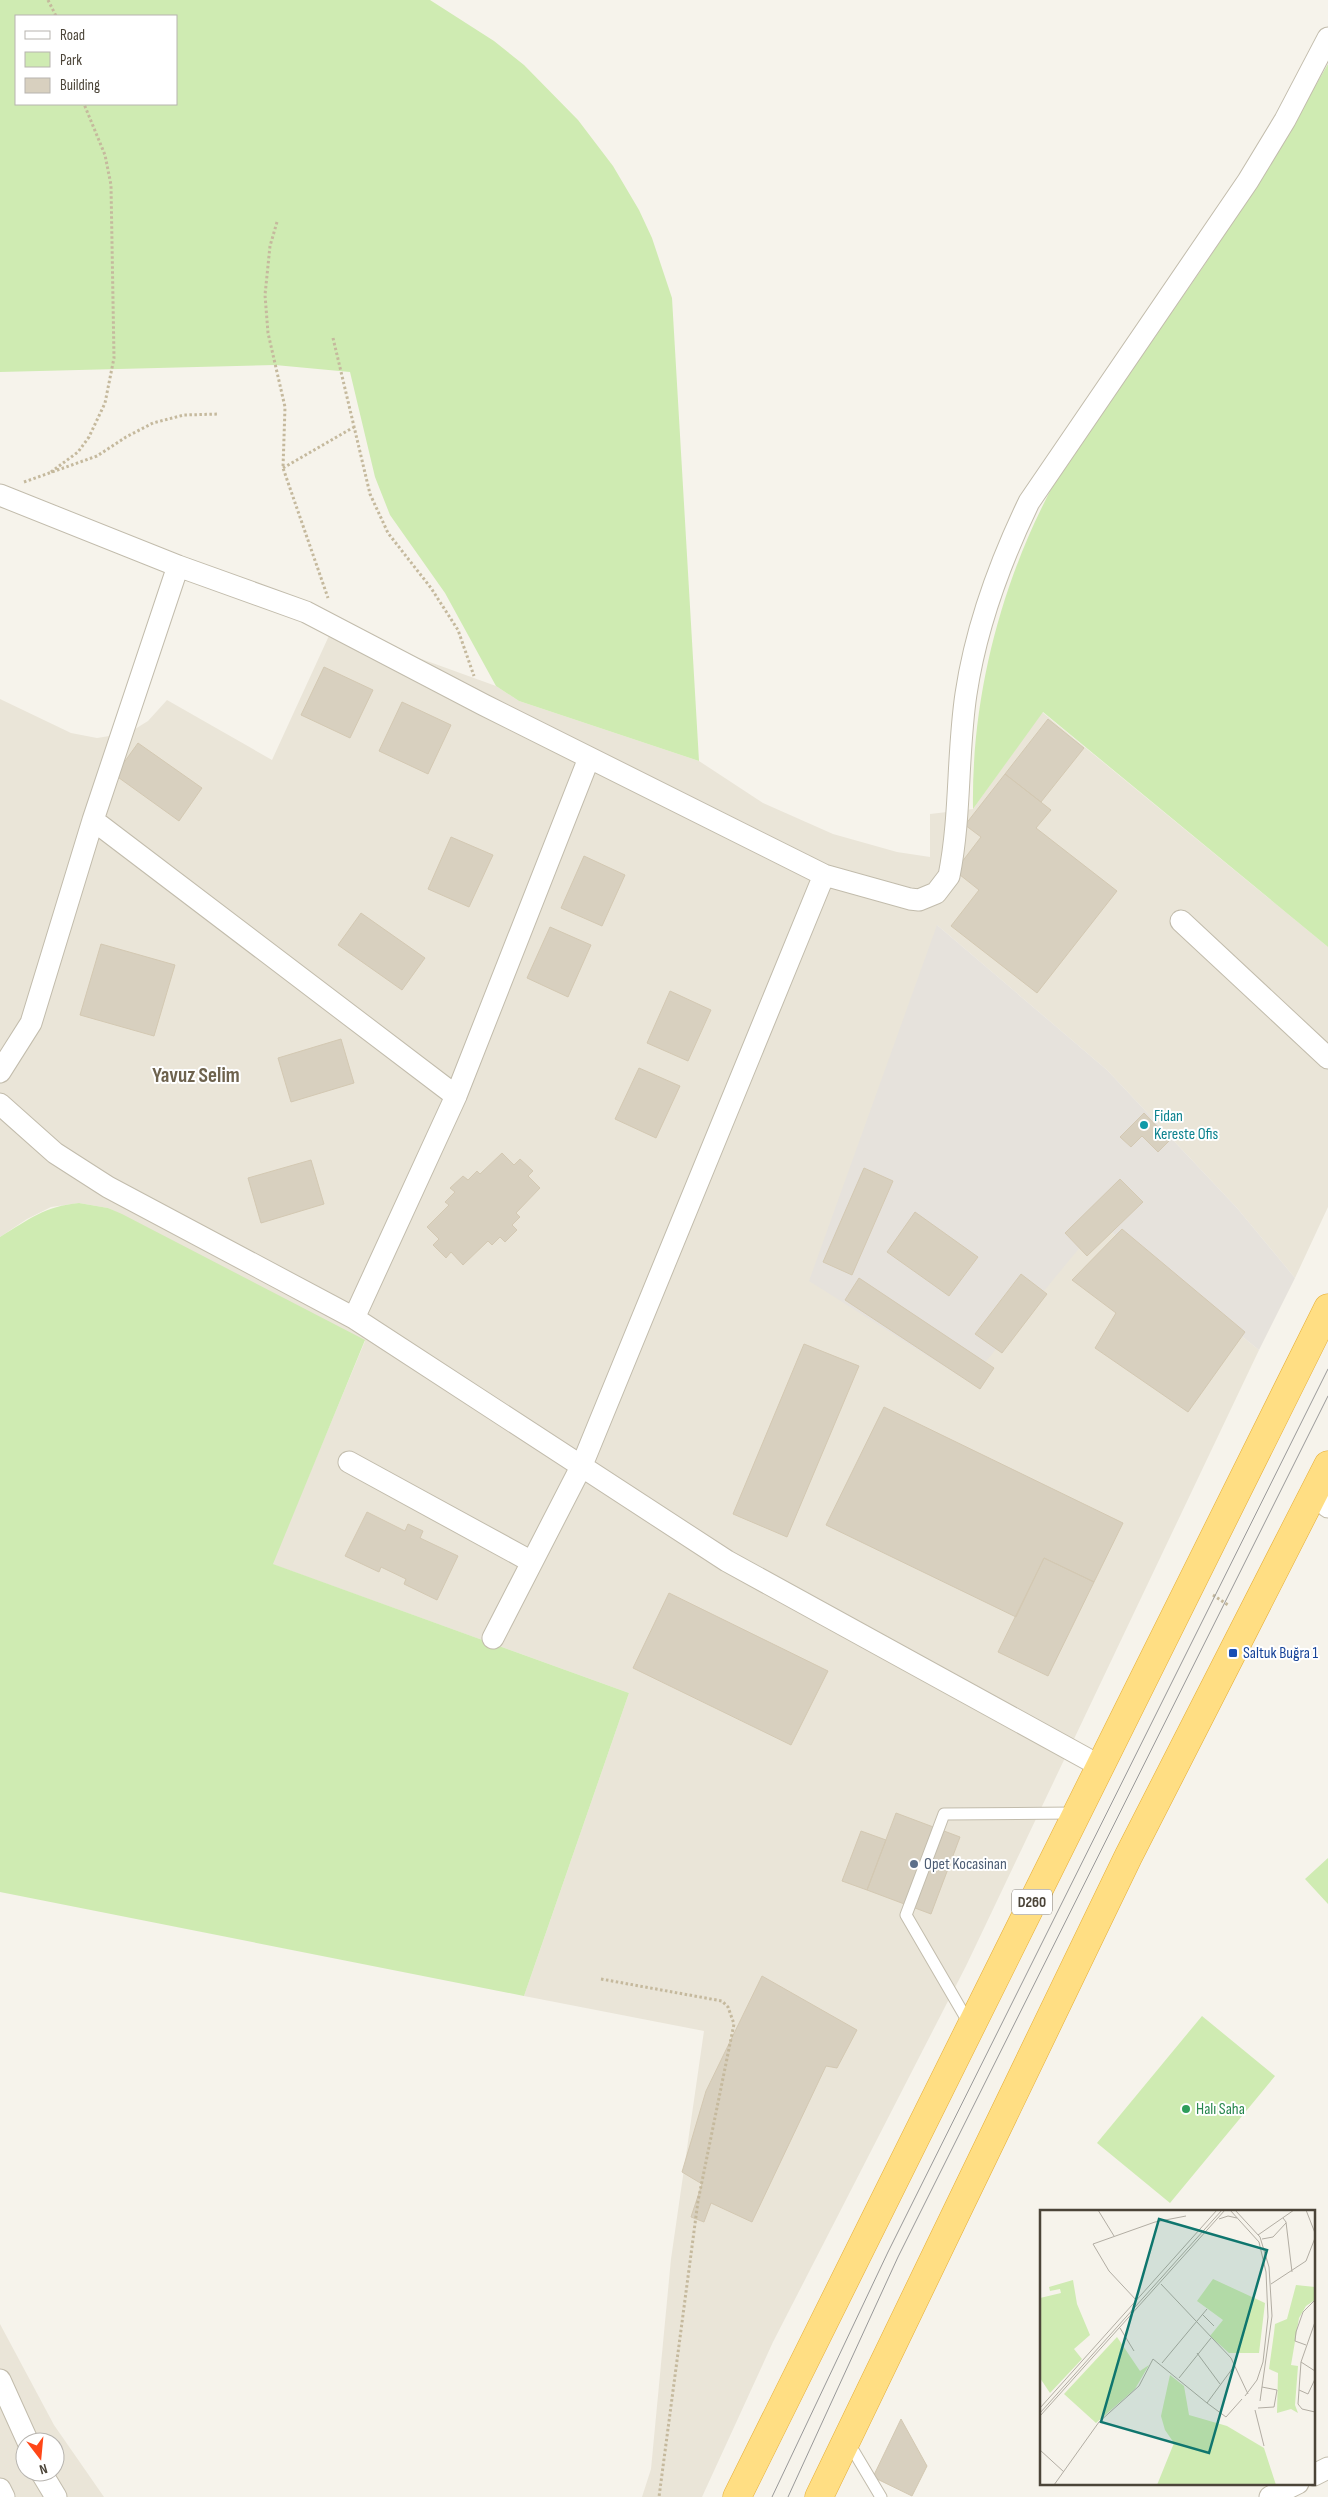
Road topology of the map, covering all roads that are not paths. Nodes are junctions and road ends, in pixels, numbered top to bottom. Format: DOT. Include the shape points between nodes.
graph roads {
  1 [pos="1328,38"];
  2 [pos="9,490"];
  3 [pos="178,566"];
  4 [pos="589,758"];
  5 [pos="93,820"];
  6 [pos="824,875"];
  7 [pos="1181,921"];
  8 [pos="1328,1058"];
  9 [pos="0,1072"];
  10 [pos="456,1096"];
  11 [pos="0,1104"];
  12 [pos="1328,1308"];
  13 [pos="354,1318"];
  14 [pos="349,1462"];
  15 [pos="582,1465"];
  16 [pos="1328,1465"];
  17 [pos="1321,1501"];
  18 [pos="532,1562"];
  19 [pos="493,1638"];
  20 [pos="1100,1766"];
  21 [pos="1078,1813"];
  22 [pos="970,2025"];
  23 [pos="0,2380"];
  24 [pos="23,2432"];
  25 [pos="846,2438"];
  26 [pos="1328,2468"];
  27 [pos="1316,2474"];
  28 [pos="48,2482"];
  29 [pos="1296,2484"];
  30 [pos="0,2489"];
  31 [pos="4,2497"];
  32 [pos="56,2497"];
  33 [pos="737,2497"];
  34 [pos="819,2497"];
  35 [pos="881,2497"];
  36 [pos="1270,2497"];
  1 -- 6 [label="street" via="1285,120 1248,181 1029,502 1012,538 986,611 966,694 951,865 944,885 928,898 910,899"];
  2 -- 3 [label="street"];
  3 -- 4 [label="street" via="306,612"];
  3 -- 5 [label="street"];
  4 -- 6 [label="street"];
  4 -- 10 [label="street"];
  5 -- 9 [label="street" via="31,1023"];
  5 -- 10 [label="street"];
  6 -- 15 [label="street"];
  7 -- 8 [label="street"];
  10 -- 13 [label="street"];
  11 -- 13 [label="street" via="56,1152 108,1188"];
  12 -- 20 [label="highway, D260"];
  13 -- 15 [label="street"];
  14 -- 18 [label="street"];
  15 -- 18 [label="street"];
  15 -- 20 [label="street" via="727,1560"];
  16 -- 17 [label="highway"];
  17 -- 25 [label="highway" via="1250,1620 1128,1857"];
  18 -- 19 [label="street"];
  20 -- 21 [label="highway, D260"];
  21 -- 22 [label="highway, D260"];
  21 -- 22 [label="lane" via="944,1814 906,1914"];
  22 -- 33 [label="highway, D260"];
  23 -- 24 [label="street"];
  25 -- 34 [label="highway"];
  25 -- 35 [label="lane"];
  26 -- 27 [label="street"];
  28 -- 32 [label="street"];
  29 -- 36 [label="street"];
  30 -- 31 [label="street"];
}
